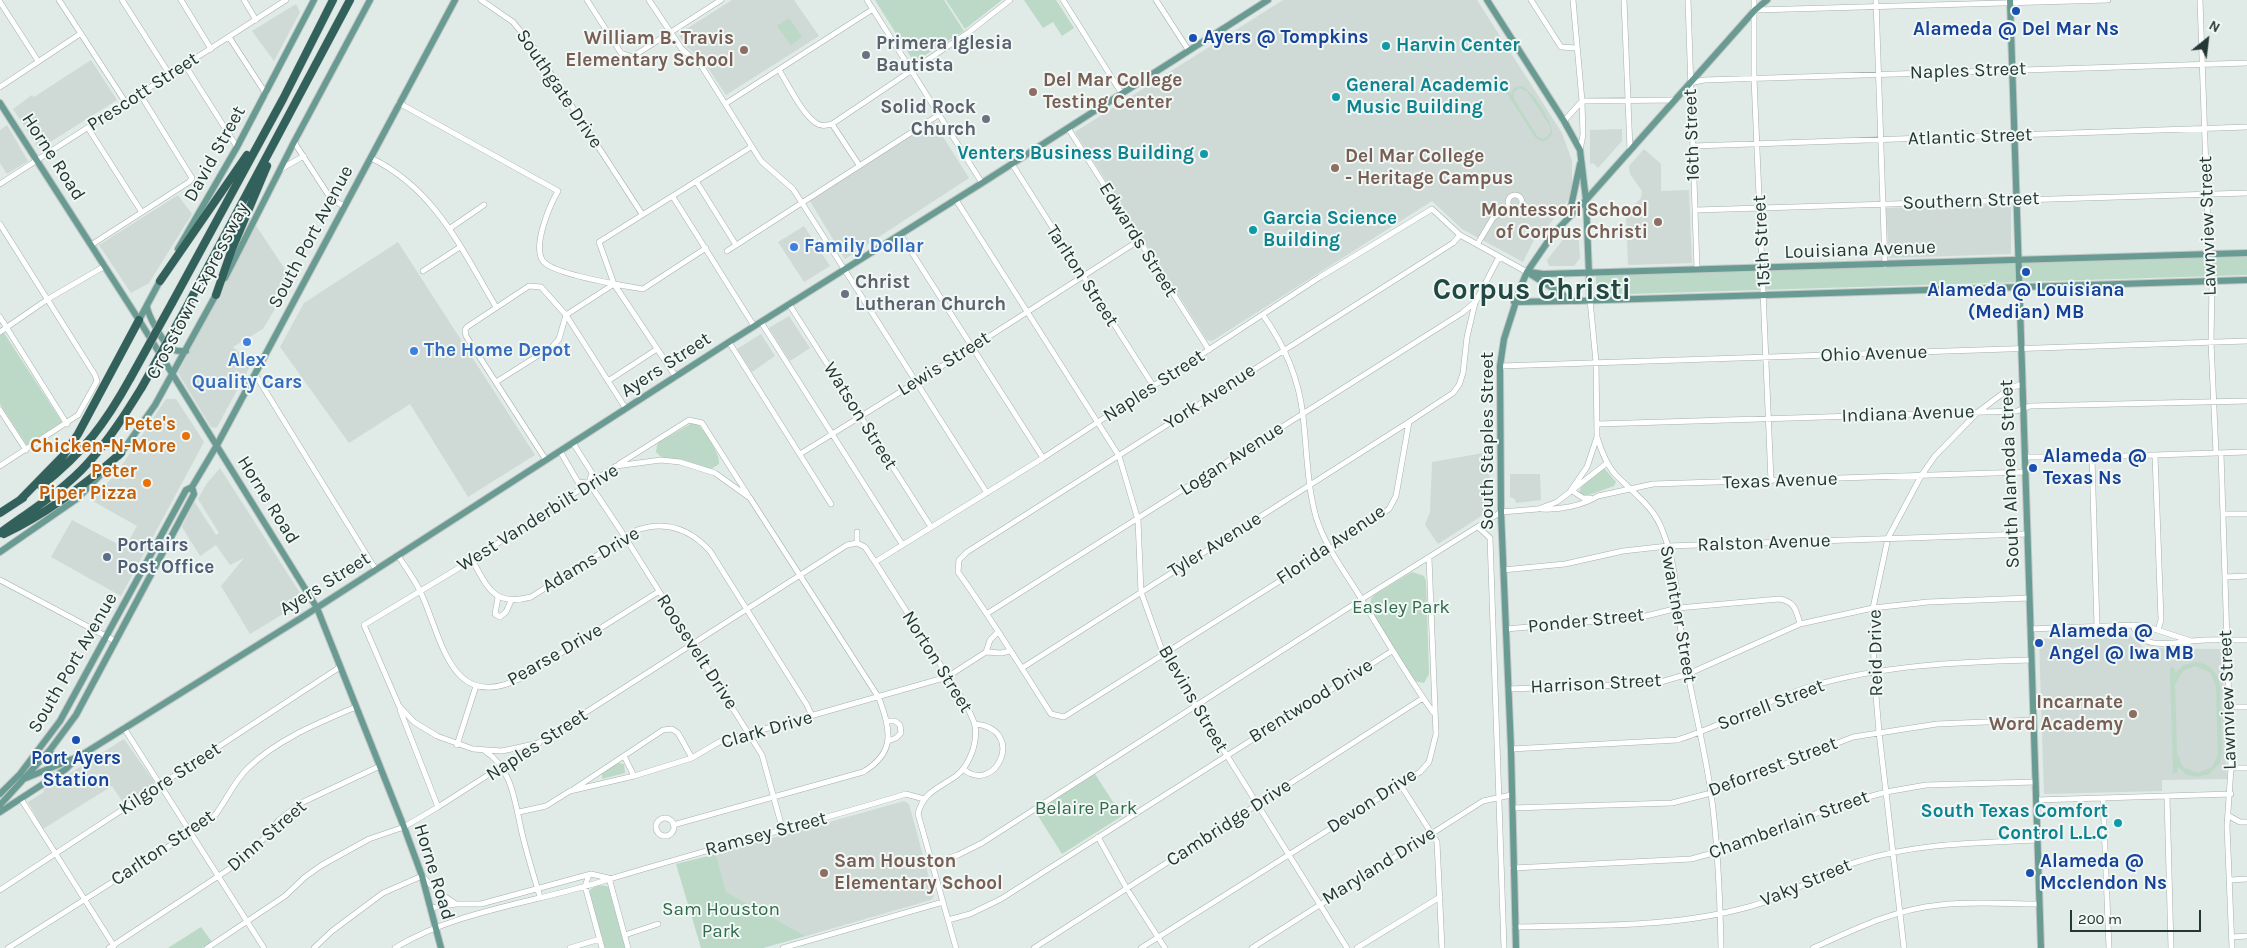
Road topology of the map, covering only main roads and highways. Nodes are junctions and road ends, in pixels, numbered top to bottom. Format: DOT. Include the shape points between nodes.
graph roads {
  1 [pos="333,0"];
  2 [pos="350,0"];
  3 [pos="356,0"];
  4 [pos="370,0"];
  5 [pos="455,0"];
  6 [pos="1268,0"];
  7 [pos="1487,0"];
  8 [pos="1767,0"];
  9 [pos="312,1"];
  10 [pos="2010,2"];
  11 [pos="335,29"];
  12 [pos="0,103"];
  13 [pos="286,121"];
  14 [pos="269,122"];
  15 [pos="1581,158"];
  16 [pos="1586,200"];
  17 [pos="1568,218"];
  18 [pos="2247,253"];
  19 [pos="2020,258"];
  20 [pos="1527,272"];
  21 [pos="1590,272"];
  22 [pos="2247,280"];
  23 [pos="160,281"];
  24 [pos="2021,289"];
  25 [pos="216,295"];
  26 [pos="1590,300"];
  27 [pos="1573,301"];
  28 [pos="1514,302"];
  29 [pos="147,304"];
  30 [pos="139,320"];
  31 [pos="186,351"];
  32 [pos="173,376"];
  33 [pos="217,445"];
  34 [pos="122,453"];
  35 [pos="192,487"];
  36 [pos="20,500"];
  37 [pos="0,513"];
  38 [pos="0,534"];
  39 [pos="0,552"];
  40 [pos="317,608"];
  41 [pos="50,750"];
  42 [pos="80,756"];
  43 [pos="63,762"];
  44 [pos="23,776"];
  45 [pos="0,794"];
  46 [pos="0,805"];
  47 [pos="0,812"];
  48 [pos="441,948"];
  49 [pos="1516,948"];
  50 [pos="2041,948"];
  1 -- 14 [label="highway, Crosstown Expressway"];
  2 -- 11 [label="highway, Crosstown Expressway"];
  3 -- 11 [label="highway"];
  4 -- 25 [label="main road, Crosstown Expressway"];
  5 -- 33 [label="main road, South Port Avenue"];
  6 -- 40 [label="main road, Ayers Street"];
  7 -- 15 [label="main road" via="1564,121"];
  8 -- 16 [label="main road, South Staples Street"];
  9 -- 23 [label="main road, David Street" via="266,94"];
  10 -- 19 [label="main road, South Alameda Street"];
  11 -- 13 [label="highway, Crosstown Expressway"];
  12 -- 30 [label="main road, Horne Road"];
  13 -- 25 [label="highway"];
  13 -- 38 [label="highway, Crosstown Expressway, bridge" via="185,310 113,432 88,464"];
  14 -- 23 [label="highway"];
  14 -- 36 [label="highway, Crosstown Expressway, bridge" via="110,414 90,441 63,468"];
  15 -- 16 [label="main road"];
  15 -- 17 [label="main road"];
  16 -- 17 [label="main road, South Staples Street"];
  16 -- 21 [label="main road"];
  17 -- 20 [label="main road, South Staples Street"];
  18 -- 19 [label="main road, Louisiana Avenue"];
  19 -- 21 [label="main road, Louisiana Avenue"];
  19 -- 24 [label="main road, South Alameda Street"];
  20 -- 21 [label="main road, Louisiana Avenue"];
  20 -- 27 [label="main road"];
  20 -- 28 [label="main road, South Staples Street"];
  21 -- 26 [label="main road"];
  22 -- 24 [label="main road"];
  23 -- 29 [label="main road, David Street"];
  24 -- 26 [label="main road"];
  24 -- 50 [label="main road, South Alameda Street"];
  25 -- 31 [label="main road, Crosstown Expressway"];
  26 -- 27 [label="main road"];
  27 -- 28 [label="main road"];
  28 -- 49 [label="main road, South Staples Street" via="1500,366 1503,570"];
  29 -- 30 [label="main road, David Street"];
  29 -- 31 [label="main road" via="149,314 169,347"];
  30 -- 32 [label="main road, Horne Road"];
  30 -- 36 [label="highway" via="73,442"];
  31 -- 32 [label="main road, Crosstown Expressway"];
  32 -- 33 [label="main road, Horne Road"];
  32 -- 34 [label="main road, Crosstown Expressway"];
  33 -- 35 [label="main road, South Port Avenue"];
  33 -- 40 [label="main road, Horne Road"];
  34 -- 38 [label="highway" via="72,494 32,521"];
  34 -- 39 [label="main road, Crosstown Expressway" via="78,498"];
  35 -- 41 [label="main road, South Port Avenue" via="194,494 76,716"];
  35 -- 44 [label="main road, South Port Avenue" via="186,490 60,721"];
  36 -- 37 [label="highway, Crosstown Expressway"];
  40 -- 42 [label="main road, Ayers Street"];
  40 -- 48 [label="main road, Horne Road" via="422,876"];
  41 -- 43 [label="main road" via="52,757"];
  41 -- 44 [label="main road, South Port Avenue"];
  42 -- 43 [label="main road, Ayers Street"];
  42 -- 47 [label="main road, Ayers Street" via="66,769"];
  43 -- 44 [label="main road, Ayers Street"];
  44 -- 45 [label="main road, Ayers Street"];
  44 -- 46 [label="main road, South Port Avenue"];
}
